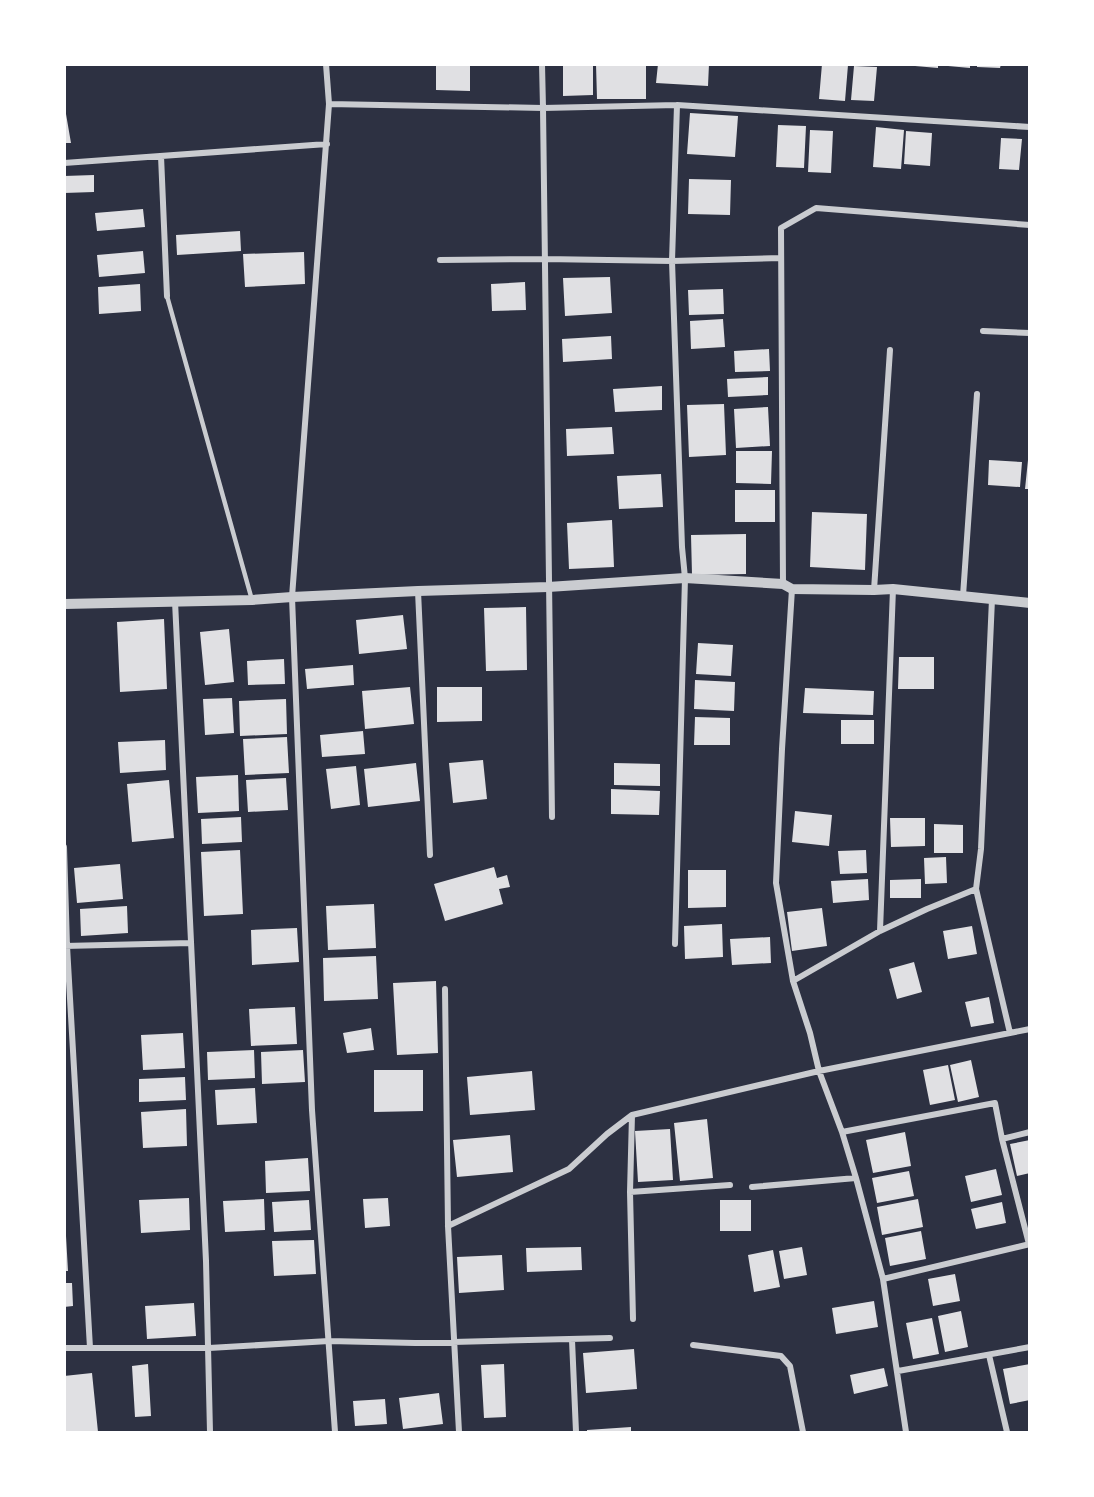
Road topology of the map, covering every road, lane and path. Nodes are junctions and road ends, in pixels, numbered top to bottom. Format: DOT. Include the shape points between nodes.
graph roads {
  1 [pos="326,64"];
  2 [pos="542,64"];
  3 [pos="329,104"];
  4 [pos="677,105"];
  5 [pos="543,108"];
  6 [pos="1029,127"];
  7 [pos="327,144"];
  8 [pos="161,156"];
  9 [pos="64,163"];
  10 [pos="1029,225"];
  11 [pos="781,258"];
  12 [pos="544,259"];
  13 [pos="440,260"];
  14 [pos="672,261"];
  15 [pos="167,296"];
  16 [pos="983,331"];
  17 [pos="1029,333"];
  18 [pos="890,350"];
  19 [pos="977,393"];
  20 [pos="686,578"];
  21 [pos="787,586"];
  22 [pos="548,587"];
  23 [pos="893,589"];
  24 [pos="874,590"];
  25 [pos="418,591"];
  26 [pos="963,596"];
  27 [pos="292,597"];
  28 [pos="992,599"];
  29 [pos="252,600"];
  30 [pos="175,601"];
  31 [pos="1029,603"];
  32 [pos="64,604"];
  33 [pos="552,817"];
  34 [pos="64,847"];
  35 [pos="430,855"];
  36 [pos="976,889"];
  37 [pos="880,931"];
  38 [pos="191,943"];
  39 [pos="675,944"];
  40 [pos="66,946"];
  41 [pos="793,981"];
  42 [pos="445,989"];
  43 [pos="1029,1029"];
  44 [pos="1010,1033"];
  45 [pos="819,1071"];
  46 [pos="632,1115"];
  47 [pos="843,1132"];
  48 [pos="1029,1132"];
  49 [pos="1002,1139"];
  50 [pos="856,1178"];
  51 [pos="730,1185"];
  52 [pos="752,1187"];
  53 [pos="630,1192"];
  54 [pos="448,1226"];
  55 [pos="1029,1244"];
  56 [pos="883,1279"];
  57 [pos="633,1319"];
  58 [pos="610,1338"];
  59 [pos="572,1340"];
  60 [pos="329,1341"];
  61 [pos="455,1342"];
  62 [pos="693,1345"];
  63 [pos="1029,1347"];
  64 [pos="64,1348"];
  65 [pos="90,1348"];
  66 [pos="209,1348"];
  67 [pos="989,1354"];
  68 [pos="898,1371"];
  69 [pos="210,1432"];
  70 [pos="335,1432"];
  71 [pos="459,1432"];
  72 [pos="576,1432"];
  73 [pos="803,1432"];
  74 [pos="906,1432"];
  75 [pos="1007,1432"];
  1 -- 3 [label="street"];
  2 -- 5 [label="street"];
  3 -- 5 [label="street"];
  3 -- 7 [label="street"];
  4 -- 5 [label="street"];
  4 -- 6 [label="street"];
  4 -- 14 [label="street"];
  5 -- 12 [label="street"];
  7 -- 8 [label="street"];
  7 -- 27 [label="street"];
  8 -- 9 [label="street"];
  8 -- 15 [label="street"];
  10 -- 11 [label="street" via="816,208 781,228"];
  11 -- 14 [label="street"];
  11 -- 21 [label="street"];
  12 -- 13 [label="street"];
  12 -- 14 [label="street"];
  12 -- 22 [label="street"];
  14 -- 20 [label="street"];
  15 -- 29 [label="lane"];
  16 -- 17 [label="street"];
  18 -- 24 [label="street"];
  19 -- 26 [label="street"];
  20 -- 21 [label="street"];
  20 -- 22 [label="street"];
  20 -- 39 [label="street"];
  21 -- 24 [label="street"];
  21 -- 41 [label="street" via="776,883"];
  22 -- 25 [label="street"];
  22 -- 33 [label="street"];
  23 -- 24 [label="street"];
  23 -- 26 [label="street"];
  23 -- 37 [label="street"];
  25 -- 27 [label="street"];
  25 -- 35 [label="street"];
  26 -- 28 [label="street"];
  27 -- 29 [label="street"];
  27 -- 60 [label="street" via="312,1110"];
  28 -- 31 [label="street"];
  28 -- 36 [label="street"];
  29 -- 30 [label="street"];
  30 -- 32 [label="street"];
  30 -- 38 [label="street"];
  34 -- 40 [label="street"];
  36 -- 37 [label="street"];
  36 -- 44 [label="street"];
  37 -- 41 [label="street"];
  38 -- 40 [label="street"];
  38 -- 66 [label="street"];
  40 -- 65 [label="street"];
  41 -- 45 [label="street"];
  42 -- 54 [label="street"];
  43 -- 44 [label="street"];
  44 -- 45 [label="street"];
  45 -- 46 [label="street"];
  45 -- 47 [label="street"];
  46 -- 53 [label="street"];
  46 -- 54 [label="street" via="569,1169"];
  47 -- 49 [label="street" via="995,1103"];
  47 -- 50 [label="street"];
  48 -- 49 [label="street"];
  49 -- 55 [label="street"];
  50 -- 52 [label="street"];
  50 -- 56 [label="street"];
  51 -- 53 [label="street"];
  53 -- 57 [label="street"];
  54 -- 61 [label="street"];
  55 -- 56 [label="street"];
  56 -- 68 [label="street"];
  58 -- 59 [label="street"];
  59 -- 61 [label="street"];
  59 -- 72 [label="street"];
  60 -- 61 [label="street"];
  60 -- 66 [label="street"];
  60 -- 70 [label="street"];
  61 -- 71 [label="street"];
  62 -- 73 [label="street" via="781,1356 790,1366"];
  63 -- 67 [label="street"];
  64 -- 65 [label="street"];
  65 -- 66 [label="street"];
  66 -- 69 [label="street"];
  67 -- 68 [label="street"];
  67 -- 75 [label="street"];
  68 -- 74 [label="street"];
}
